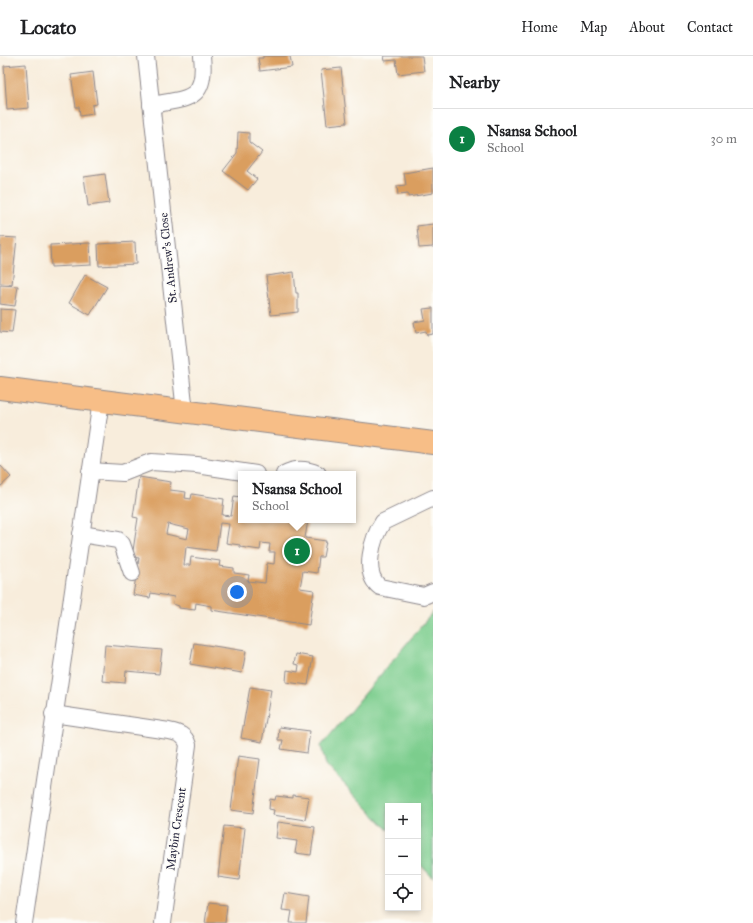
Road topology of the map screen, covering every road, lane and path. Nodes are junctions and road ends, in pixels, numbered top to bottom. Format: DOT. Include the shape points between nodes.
graph roads {
  1 [pos="146,56"];
  2 [pos="202,56"];
  3 [pos="151,105"];
  4 [pos="0,388"];
  5 [pos="101,401"];
  6 [pos="185,412"];
  7 [pos="433,443"];
  8 [pos="90,471"];
  9 [pos="238,471"];
  10 [pos="291,471"];
  11 [pos="307,471"];
  12 [pos="433,498"];
  13 [pos="81,534"];
  14 [pos="132,572"];
  15 [pos="433,592"];
  16 [pos="53,714"];
  17 [pos="24,923"];
  18 [pos="163,923"];
  1 -- 3 [label="street, St. Andrew's Close"];
  2 -- 3 [label="street" via="203,77 196,93 188,98"];
  3 -- 6 [label="street, St. Andrew's Close"];
  4 -- 5 [label="highway"];
  5 -- 6 [label="highway"];
  5 -- 8 [label="street"];
  6 -- 7 [label="highway"];
  8 -- 9 [label="street" via="123,473 151,462"];
  8 -- 13 [label="street"];
  10 -- 11 [label="street"];
  12 -- 15 [label="street" via="383,522 372,552 370,572 374,583 380,587 424,596"];
  13 -- 14 [label="street" via="118,540 122,544"];
  13 -- 16 [label="street"];
  16 -- 17 [label="street"];
  16 -- 18 [label="street, Maybin Crescent" via="183,735 188,745"];
}
